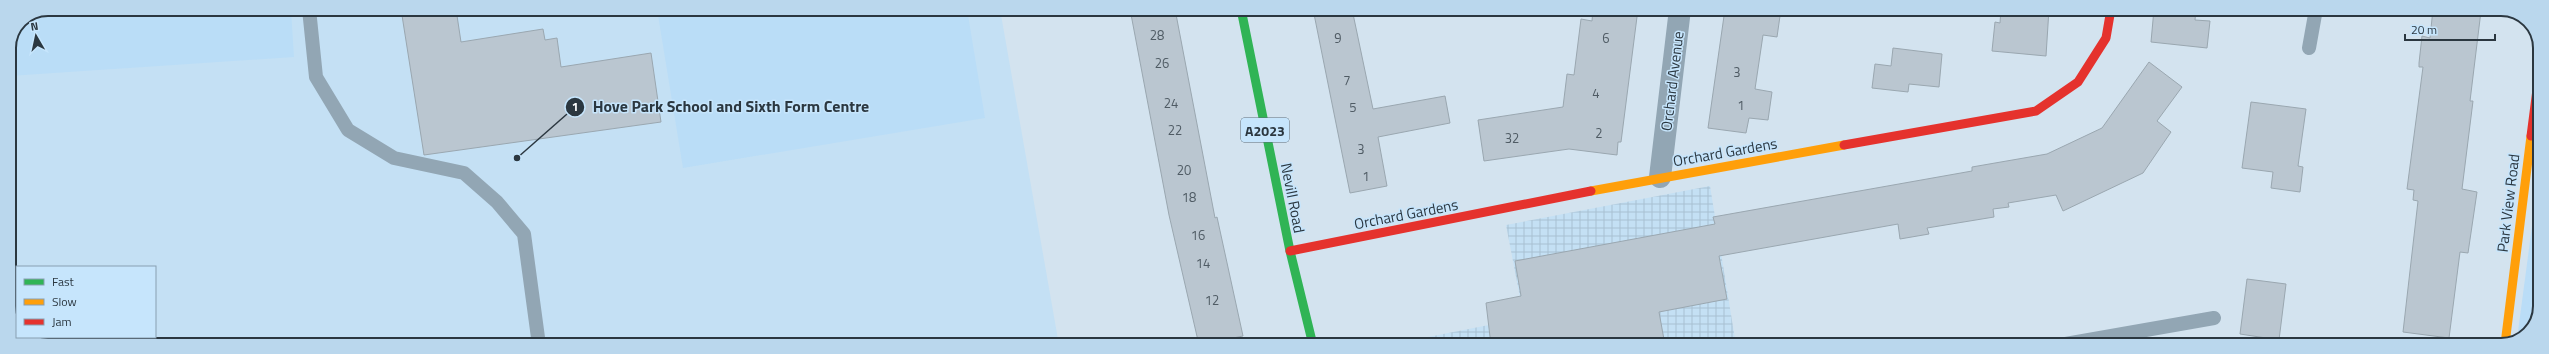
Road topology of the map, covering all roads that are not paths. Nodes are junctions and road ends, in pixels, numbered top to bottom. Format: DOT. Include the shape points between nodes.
graph roads {
  1 [pos="310,16"];
  2 [pos="1242,16"];
  3 [pos="1679,16"];
  4 [pos="2110,16"];
  5 [pos="2315,16"];
  6 [pos="2309,48"];
  7 [pos="2533,122"];
  8 [pos="1660,178"];
  9 [pos="1290,251"];
  10 [pos="2214,318"];
  11 [pos="538,338"];
  12 [pos="1311,338"];
  13 [pos="2100,338"];
  14 [pos="2506,338"];
  1 -- 11 [label="lane" via="316,77 348,130 394,158 464,173 497,202 524,234"];
  2 -- 9 [label="street, Nevill Road / A2023"];
  3 -- 8 [label="street, Orchard Avenue"];
  4 -- 8 [label="street, Orchard Gardens" via="2106,38 2078,82 2036,111"];
  5 -- 6 [label="lane"];
  7 -- 14 [label="street, Park View Road"];
  8 -- 9 [label="street, Orchard Gardens"];
  9 -- 12 [label="street, Nevill Road / A2023"];
  10 -- 13 [label="lane"];
}
